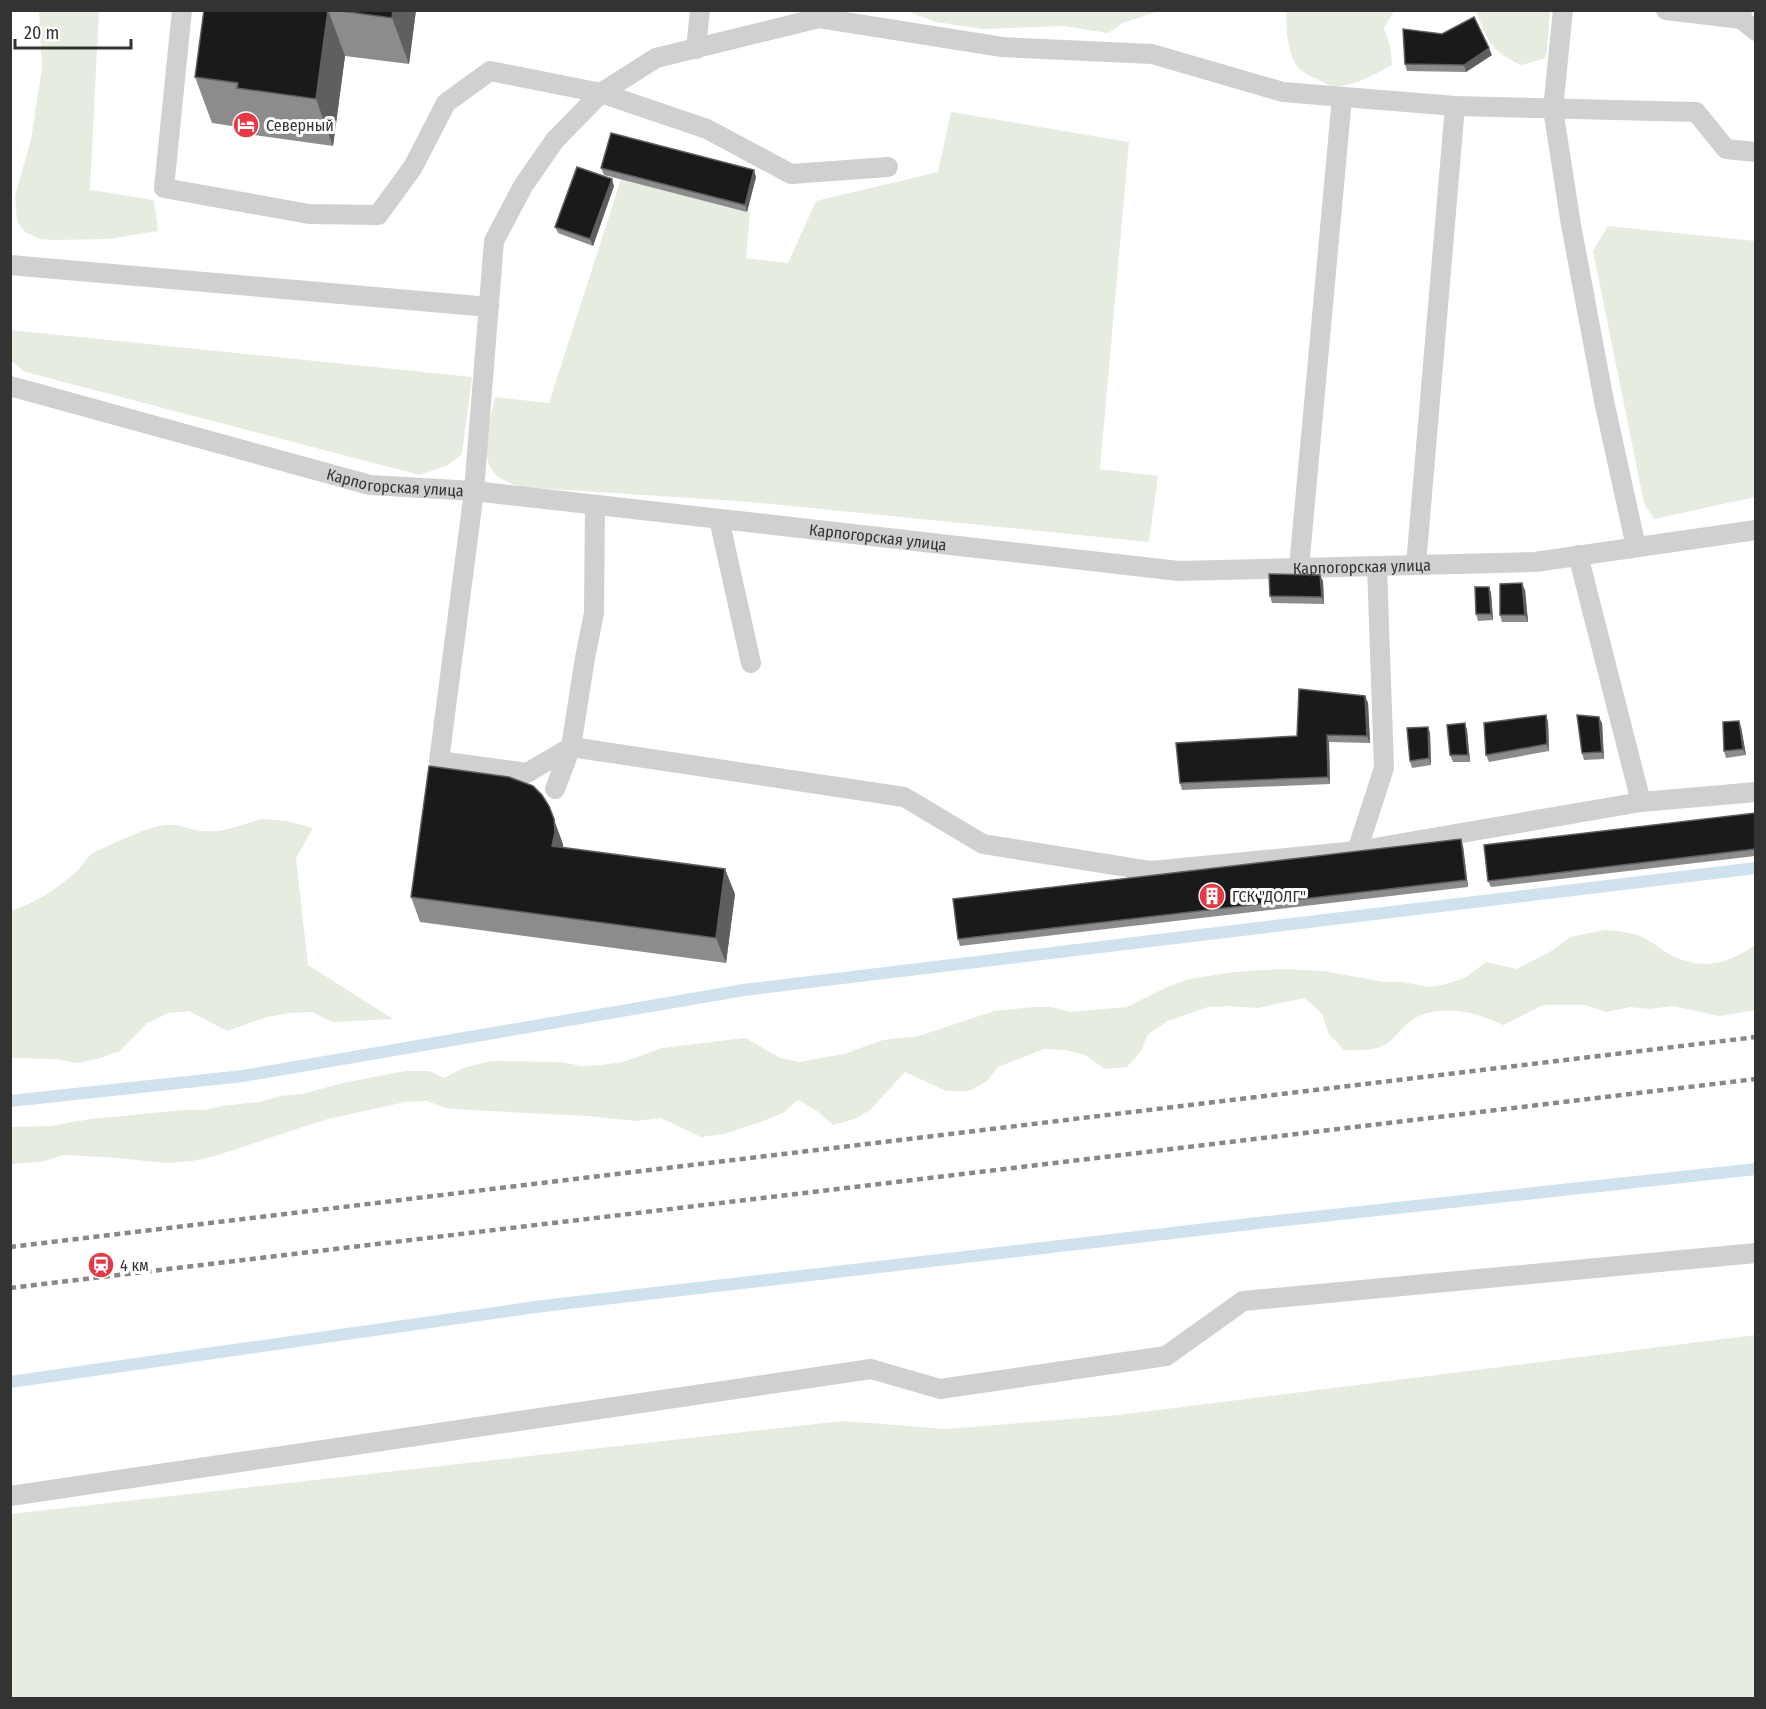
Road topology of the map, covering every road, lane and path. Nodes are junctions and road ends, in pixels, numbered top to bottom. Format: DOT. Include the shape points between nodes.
graph roads {
  1 [pos="182,10"];
  2 [pos="700,10"];
  3 [pos="1563,10"];
  4 [pos="1666,10"];
  5 [pos="1746,20"];
  6 [pos="696,49"];
  7 [pos="601,93"];
  8 [pos="1342,97"];
  9 [pos="1455,106"];
  10 [pos="1553,109"];
  11 [pos="1755,152"];
  12 [pos="888,167"];
  13 [pos="10,265"];
  14 [pos="489,307"];
  15 [pos="10,386"];
  16 [pos="474,491"];
  17 [pos="595,505"];
  18 [pos="719,519"];
  19 [pos="1755,530"];
  20 [pos="1636,547"];
  21 [pos="1578,555"];
  22 [pos="1416,565"];
  23 [pos="1377,566"];
  24 [pos="1299,568"];
  25 [pos="751,663"];
  26 [pos="572,747"];
  27 [pos="555,789"];
  28 [pos="1755,792"];
  29 [pos="1641,802"];
  30 [pos="1357,851"];
  31 [pos="1755,1253"];
  32 [pos="10,1496"];
  1 -- 7 [label="lane" via="164,188 309,214 378,215 413,167 446,103 490,71"];
  2 -- 6 [label="lane"];
  3 -- 10 [label="lane"];
  4 -- 5 [label="lane"];
  6 -- 7 [label="lane" via="656,58"];
  6 -- 8 [label="lane" via="819,18 1002,47 1152,54 1283,92"];
  7 -- 12 [label="lane" via="707,129 791,174"];
  7 -- 14 [label="lane" via="555,140 523,186 494,241"];
  8 -- 9 [label="lane"];
  8 -- 24 [label="lane"];
  9 -- 10 [label="lane"];
  9 -- 22 [label="lane"];
  10 -- 11 [label="lane" via="1695,112 1726,149"];
  10 -- 20 [label="lane" via="1602,390"];
  13 -- 14 [label="lane"];
  14 -- 16 [label="lane"];
  15 -- 16 [label="lane, Карпогорская улица" via="370,485"];
  16 -- 17 [label="lane, Карпогорская улица"];
  16 -- 26 [label="lane" via="439,761 526,773"];
  17 -- 18 [label="lane, Карпогорская улица"];
  17 -- 26 [label="lane" via="594,613"];
  18 -- 24 [label="lane, Карпогорская улица" via="1179,571"];
  18 -- 25 [label="lane"];
  19 -- 20 [label="lane, Карпогорская улица"];
  20 -- 21 [label="lane, Карпогорская улица"];
  21 -- 22 [label="lane, Карпогорская улица" via="1535,562"];
  21 -- 29 [label="lane"];
  22 -- 23 [label="lane, Карпогорская улица"];
  23 -- 24 [label="lane, Карпогорская улица"];
  23 -- 30 [label="lane" via="1384,768"];
  26 -- 27 [label="lane"];
  26 -- 30 [label="lane" via="904,797 983,844 1151,871"];
  28 -- 29 [label="lane"];
  29 -- 30 [label="lane"];
  31 -- 32 [label="lane" via="1243,1301 1166,1356 940,1389 871,1369"];
}
